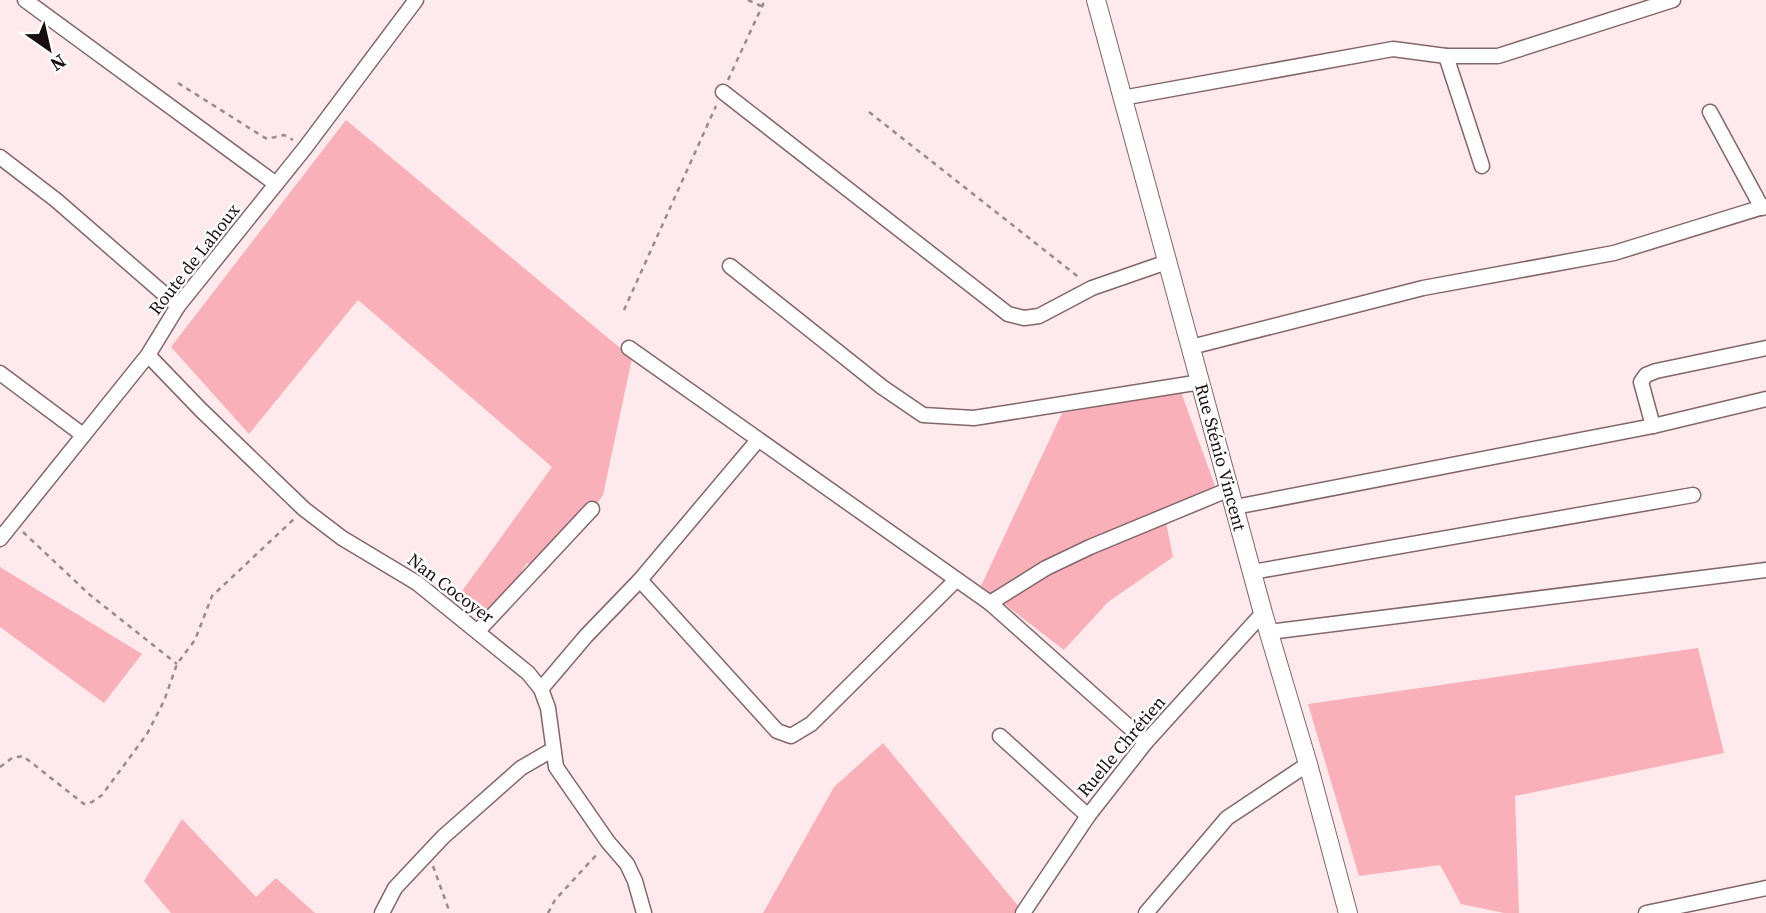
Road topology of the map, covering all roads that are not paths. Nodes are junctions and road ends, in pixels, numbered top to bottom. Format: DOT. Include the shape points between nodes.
graph roads {
  1 [pos="25,0"];
  2 [pos="416,0"];
  3 [pos="1096,0"];
  4 [pos="1673,0"];
  5 [pos="1446,56"];
  6 [pos="723,92"];
  7 [pos="1122,98"];
  8 [pos="1710,112"];
  9 [pos="0,157"];
  10 [pos="1482,166"];
  11 [pos="276,184"];
  12 [pos="1764,207"];
  13 [pos="1167,262"];
  14 [pos="730,266"];
  15 [pos="178,306"];
  16 [pos="1191,346"];
  17 [pos="629,348"];
  18 [pos="1766,348"];
  19 [pos="148,355"];
  20 [pos="0,373"];
  21 [pos="1201,382"];
  22 [pos="1766,399"];
  23 [pos="1653,426"];
  24 [pos="83,435"];
  25 [pos="758,440"];
  26 [pos="1230,489"];
  27 [pos="1693,495"];
  28 [pos="1235,507"];
  29 [pos="592,509"];
  30 [pos="0,539"];
  31 [pos="1766,570"];
  32 [pos="1252,572"];
  33 [pos="640,580"];
  34 [pos="956,580"];
  35 [pos="989,603"];
  36 [pos="1263,613"];
  37 [pos="478,631"];
  38 [pos="1269,632"];
  39 [pos="541,689"];
  40 [pos="1000,736"];
  41 [pos="1146,743"];
  42 [pos="552,750"];
  43 [pos="1308,764"];
  44 [pos="1088,816"];
  45 [pos="1766,888"];
  46 [pos="382,913"];
  47 [pos="644,913"];
  48 [pos="1023,913"];
  49 [pos="1146,913"];
  50 [pos="1348,913"];
  51 [pos="1646,913"];
  1 -- 11 [label="street"];
  2 -- 11 [label="street, Route de Lahoux"];
  3 -- 7 [label="main road, Rue Sténio Vincent"];
  4 -- 5 [label="street" via="1498,56"];
  5 -- 7 [label="street" via="1393,49"];
  5 -- 10 [label="street"];
  6 -- 13 [label="street" via="1008,314 1039,316 1092,288"];
  7 -- 13 [label="main road, Rue Sténio Vincent"];
  8 -- 12 [label="street"];
  9 -- 15 [label="street"];
  11 -- 15 [label="street, Route de Lahoux"];
  12 -- 16 [label="street" via="1614,253 1423,288"];
  13 -- 16 [label="main road, Rue Sténio Vincent"];
  14 -- 21 [label="street" via="923,415 974,418"];
  15 -- 19 [label="street, Route de Lahoux"];
  16 -- 21 [label="main road, Rue Sténio Vincent"];
  17 -- 25 [label="street"];
  18 -- 23 [label="street" via="1646,376 1641,382"];
  19 -- 24 [label="street, Route de Lahoux"];
  19 -- 37 [label="street, Nan Cocoyer" via="304,509 417,583"];
  20 -- 24 [label="street"];
  21 -- 26 [label="main road, Rue Sténio Vincent"];
  22 -- 23 [label="street"];
  23 -- 28 [label="street"];
  24 -- 30 [label="street, Route de Lahoux"];
  25 -- 33 [label="street"];
  25 -- 34 [label="street"];
  26 -- 28 [label="main road, Rue Sténio Vincent"];
  26 -- 35 [label="street" via="1090,547"];
  27 -- 32 [label="street"];
  28 -- 32 [label="main road, Rue Sténio Vincent"];
  29 -- 37 [label="street"];
  31 -- 38 [label="street"];
  32 -- 36 [label="main road, Rue Sténio Vincent"];
  33 -- 34 [label="street" via="777,731 791,736 811,724"];
  33 -- 39 [label="street"];
  34 -- 35 [label="street"];
  35 -- 41 [label="street"];
  36 -- 38 [label="main road, Rue Sténio Vincent"];
  36 -- 41 [label="street, Ruelle Chrétien"];
  37 -- 39 [label="street, Nan Cocoyer"];
  38 -- 43 [label="main road, Rue Sténio Vincent"];
  39 -- 42 [label="street, Nan Cocoyer" via="552,728"];
  40 -- 44 [label="street"];
  41 -- 44 [label="street, Ruelle Chrétien"];
  42 -- 46 [label="street" via="521,768 428,854 395,888"];
  42 -- 47 [label="street, Nan Cocoyer" via="556,767 627,864"];
  43 -- 49 [label="street" via="1227,818"];
  43 -- 50 [label="main road, Rue Sténio Vincent"];
  44 -- 48 [label="street, Ruelle Chrétien"];
  45 -- 51 [label="street"];
}
